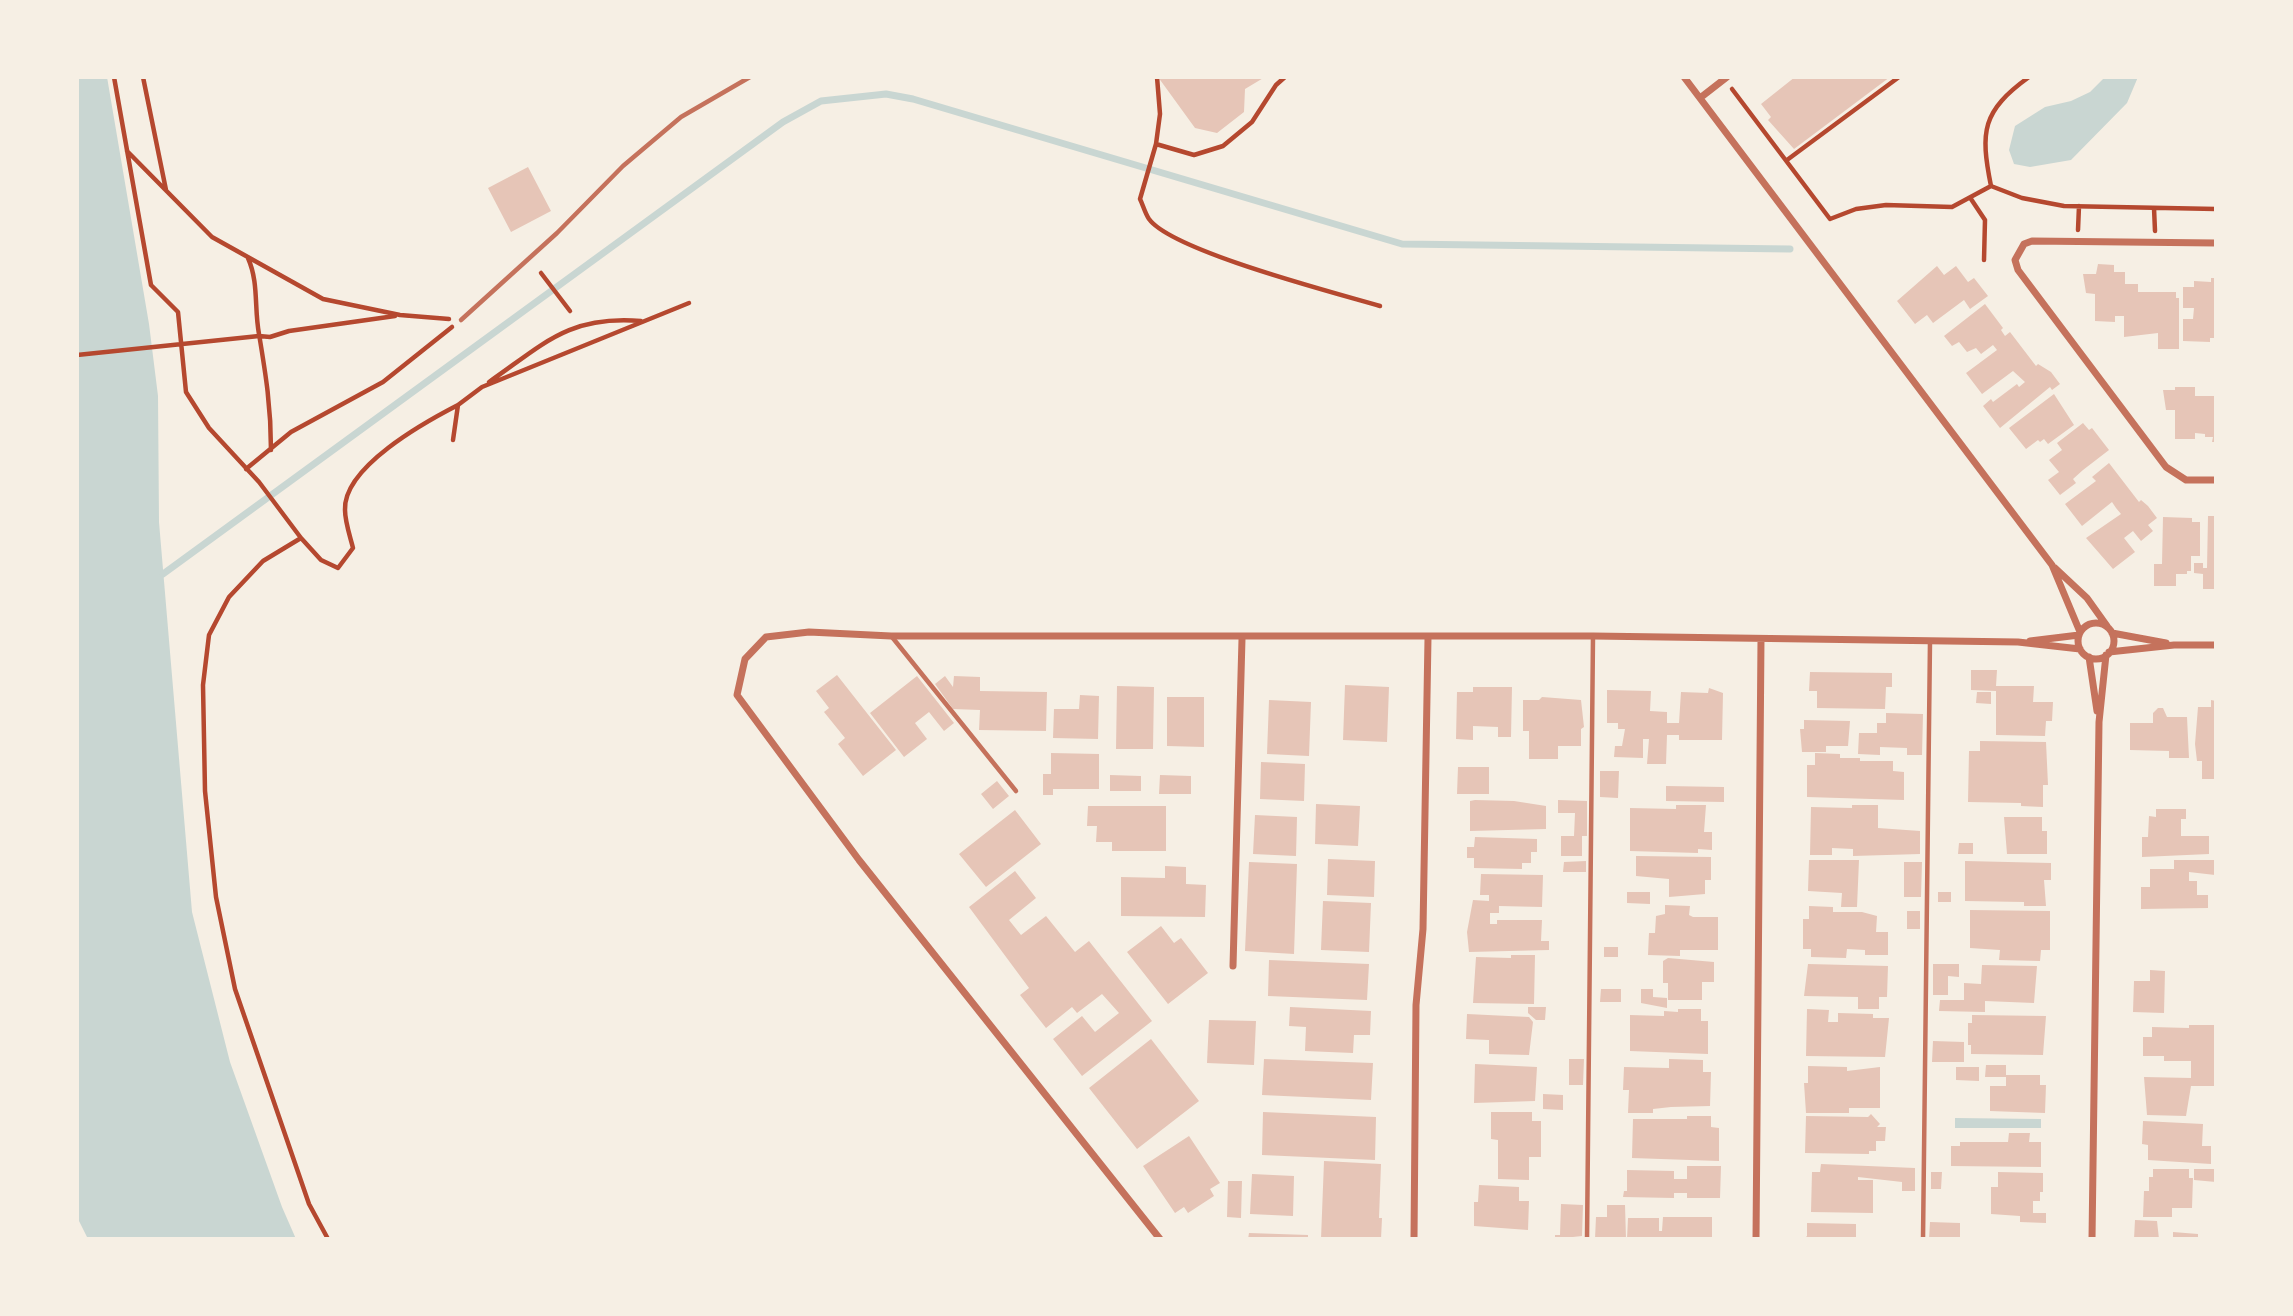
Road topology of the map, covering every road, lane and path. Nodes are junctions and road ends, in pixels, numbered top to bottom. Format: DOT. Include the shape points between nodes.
graph roads {
  1 [pos="114,77"];
  2 [pos="143,77"];
  3 [pos="750,77"];
  4 [pos="1157,77"];
  5 [pos="1285,77"];
  6 [pos="1684,77"];
  7 [pos="1899,77"];
  8 [pos="2029,77"];
  9 [pos="1725,78"];
  10 [pos="1700,98"];
  11 [pos="1156,145"];
  12 [pos="126,150"];
  13 [pos="1787,160"];
  14 [pos="1991,186"];
  15 [pos="166,191"];
  16 [pos="1971,199"];
  17 [pos="2079,206"];
  18 [pos="2154,208"];
  19 [pos="2216,209"];
  20 [pos="2078,241"];
  21 [pos="2155,242"];
  22 [pos="2216,243"];
  23 [pos="247,257"];
  24 [pos="1984,260"];
  25 [pos="541,272"];
  26 [pos="689,303"];
  27 [pos="1380,306"];
  28 [pos="570,311"];
  29 [pos="400,315"];
  30 [pos="461,320"];
  31 [pos="644,321"];
  32 [pos="259,336"];
  33 [pos="77,355"];
  34 [pos="482,387"];
  35 [pos="458,405"];
  36 [pos="453,440"];
  37 [pos="271,450"];
  38 [pos="246,469"];
  39 [pos="2216,480"];
  40 [pos="301,538"];
  41 [pos="2052,565"];
  42 [pos="2110,631"];
  43 [pos="2080,633"];
  44 [pos="891,636"];
  45 [pos="1593,636"];
  46 [pos="1428,638"];
  47 [pos="1242,639"];
  48 [pos="1761,639"];
  49 [pos="1930,641"];
  50 [pos="2018,642"];
  51 [pos="2174,645"];
  52 [pos="2216,645"];
  53 [pos="2080,649"];
  54 [pos="2108,654"];
  55 [pos="2089,657"];
  56 [pos="2099,722"];
  57 [pos="1016,791"];
  58 [pos="1233,966"];
  59 [pos="328,1239"];
  60 [pos="1160,1239"];
  61 [pos="1414,1239"];
  62 [pos="1587,1239"];
  63 [pos="1756,1239"];
  64 [pos="1923,1239"];
  65 [pos="2092,1239"];
  1 -- 12 [label="path"];
  2 -- 15 [label="path"];
  3 -- 30 [label="lane" via="681,117"];
  4 -- 11 [label="path" via="1160,114"];
  5 -- 11 [label="path" via="1252,122 1223,146 1194,155"];
  6 -- 10 [label="street"];
  7 -- 13 [label="path"];
  8 -- 14 [label="path" via="1993,110 1984,137"];
  9 -- 10 [label="street"];
  9 -- 13 [label="path"];
  10 -- 41 [label="street"];
  11 -- 27 [label="path" via="1140,199 1150,221 1227,260"];
  12 -- 15 [label="path"];
  12 -- 38 [label="path" via="151,285 178,312 186,391 209,428"];
  13 -- 16 [label="path" via="1830,219 1856,209 1952,207"];
  14 -- 16 [label="path"];
  14 -- 17 [label="path" via="2022,198"];
  15 -- 23 [label="path" via="212,237"];
  16 -- 24 [label="path" via="1985,220"];
  17 -- 18 [label="path"];
  17 -- 20 [label="path"];
  18 -- 19 [label="path"];
  18 -- 21 [label="path"];
  20 -- 21 [label="street"];
  20 -- 39 [label="street" via="2032,241 2018,251 2018,270 2166,467 2186,480"];
  21 -- 22 [label="street"];
  23 -- 29 [label="path" via="323,299"];
  23 -- 32 [label="path" via="255,275"];
  25 -- 28 [label="path"];
  26 -- 31 [label="path"];
  29 -- 30 [label="path"];
  29 -- 32 [label="path"];
  30 -- 37 [label="path" via="383,383 291,432"];
  31 -- 34 [label="path"];
  31 -- 34 [label="path" via="610,319 565,330"];
  32 -- 33 [label="path"];
  32 -- 37 [label="path" via="271,400"];
  34 -- 35 [label="path"];
  35 -- 36 [label="path"];
  35 -- 40 [label="path" via="411,429 355,480 344,508 353,548 338,568 321,560"];
  37 -- 38 [label="path"];
  38 -- 40 [label="path"];
  40 -- 59 [label="path" via="263,561 229,597 209,635 202,685 205,791 216,897 235,989 309,1204"];
  41 -- 42 [label="street" via="2087,598"];
  41 -- 43 [label="street"];
  42 -- 43 [label="street" via="2094,623"];
  42 -- 51 [label="street"];
  42 -- 54 [label="street" via="2113,643"];
  43 -- 50 [label="street"];
  43 -- 53 [label="street"];
  44 -- 47 [label="street"];
  44 -- 57 [label="lane"];
  44 -- 60 [label="street" via="809,632 766,637 745,659 737,695 859,860"];
  45 -- 46 [label="street"];
  45 -- 48 [label="street"];
  45 -- 62 [label="lane"];
  46 -- 47 [label="street"];
  46 -- 61 [label="street"];
  47 -- 58 [label="street"];
  48 -- 49 [label="street"];
  48 -- 63 [label="street"];
  49 -- 50 [label="street"];
  49 -- 64 [label="lane"];
  50 -- 53 [label="street"];
  51 -- 52 [label="street"];
  51 -- 54 [label="street"];
  53 -- 55 [label="street"];
  54 -- 55 [label="street"];
  54 -- 56 [label="street"];
  55 -- 56 [label="street"];
  56 -- 65 [label="street"];
}
